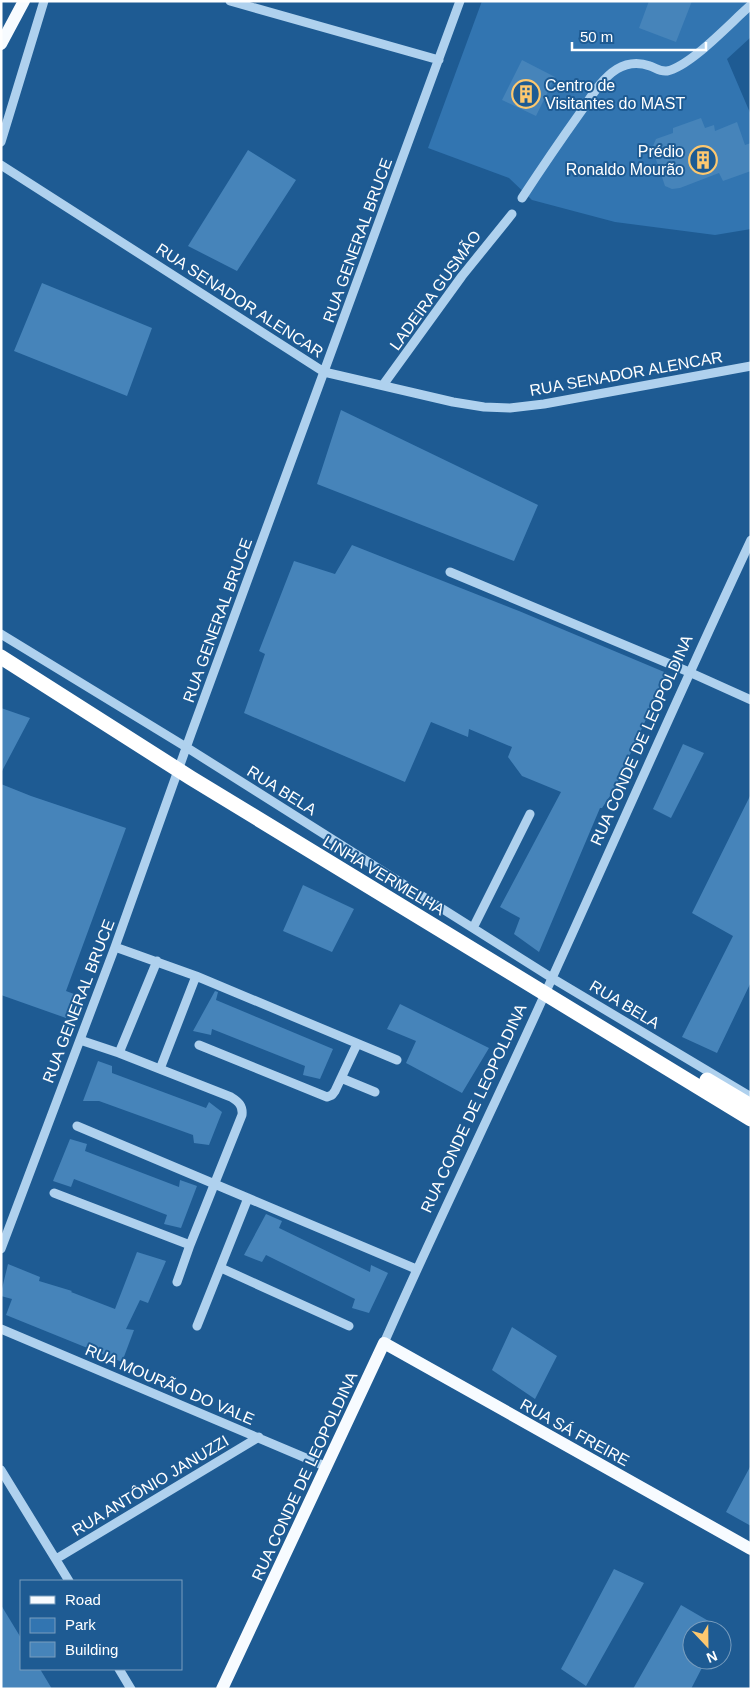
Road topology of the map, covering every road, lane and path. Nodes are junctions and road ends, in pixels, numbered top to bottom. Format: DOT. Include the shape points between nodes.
graph roads {
  1 [pos="24,1"];
  2 [pos="44,1"];
  3 [pos="230,1"];
  4 [pos="460,1"];
  5 [pos="751,5"];
  6 [pos="1,44"];
  7 [pos="439,60"];
  8 [pos="1,142"];
  9 [pos="1,165"];
  10 [pos="522,198"];
  11 [pos="512,214"];
  12 [pos="751,366"];
  13 [pos="324,372"];
  14 [pos="384,385"];
  15 [pos="751,540"];
  16 [pos="450,572"];
  17 [pos="1,634"];
  18 [pos="1,647"];
  19 [pos="1,656"];
  20 [pos="689,672"];
  21 [pos="751,700"];
  22 [pos="186,747"];
  23 [pos="530,814"];
  24 [pos="473,928"];
  25 [pos="115,947"];
  26 [pos="156,961"];
  27 [pos="196,976"];
  28 [pos="552,978"];
  29 [pos="80,1040"];
  30 [pos="356,1044"];
  31 [pos="199,1045"];
  32 [pos="119,1053"];
  33 [pos="397,1060"];
  34 [pos="160,1068"];
  35 [pos="341,1078"];
  36 [pos="375,1092"];
  37 [pos="751,1097"];
  38 [pos="751,1106"];
  39 [pos="751,1119"];
  40 [pos="77,1126"];
  41 [pos="214,1183"];
  42 [pos="54,1193"];
  43 [pos="248,1198"];
  44 [pos="190,1244"];
  45 [pos="1,1249"];
  46 [pos="221,1268"];
  47 [pos="416,1268"];
  48 [pos="177,1282"];
  49 [pos="198,1326"];
  50 [pos="349,1326"];
  51 [pos="1,1329"];
  52 [pos="384,1343"];
  53 [pos="259,1437"];
  54 [pos="327,1467"];
  55 [pos="1,1470"];
  56 [pos="751,1549"];
  57 [pos="56,1558"];
  58 [pos="68,1580"];
  59 [pos="120,1670"];
  60 [pos="130,1689"];
  61 [pos="222,1689"];
  1 -- 6 [label="main road"];
  2 -- 8 [label="street"];
  3 -- 7 [label="street"];
  4 -- 7 [label="street, RUA GENERAL BRUCE"];
  5 -- 10 [label="street" via="702,50 679,66 662,71 641,63 630,64 609,75"];
  7 -- 13 [label="street, RUA GENERAL BRUCE"];
  9 -- 13 [label="street, RUA SENADOR ALENCAR"];
  11 -- 14 [label="street, LADEIRA GUSMÃO" via="462,276"];
  12 -- 14 [label="street, RUA SENADOR ALENCAR" via="510,408 453,402"];
  13 -- 14 [label="street, RUA SENADOR ALENCAR"];
  13 -- 22 [label="street, RUA GENERAL BRUCE"];
  15 -- 20 [label="street, RUA CONDE DE LEOPOLDINA"];
  16 -- 20 [label="street"];
  17 -- 22 [label="street, RUA BELA"];
  18 -- 38 [label="highway, LINHA VERMELHA, bridge" via="192,770"];
  19 -- 39 [label="highway, LINHA VERMELHA, bridge" via="200,783"];
  20 -- 21 [label="street"];
  20 -- 28 [label="street, RUA CONDE DE LEOPOLDINA"];
  22 -- 24 [label="street, RUA BELA"];
  22 -- 25 [label="street, RUA GENERAL BRUCE"];
  23 -- 24 [label="street"];
  24 -- 28 [label="street, RUA BELA"];
  25 -- 26 [label="street"];
  25 -- 29 [label="street, RUA GENERAL BRUCE"];
  26 -- 27 [label="street"];
  26 -- 32 [label="street"];
  27 -- 30 [label="street"];
  27 -- 34 [label="street"];
  28 -- 37 [label="street, RUA BELA"];
  28 -- 47 [label="street, RUA CONDE DE LEOPOLDINA"];
  29 -- 32 [label="street"];
  29 -- 45 [label="street, RUA GENERAL BRUCE"];
  30 -- 33 [label="street"];
  30 -- 35 [label="street"];
  31 -- 35 [label="street" via="327,1097 332,1095"];
  32 -- 34 [label="street"];
  34 -- 41 [label="street" via="232,1097 241,1105 242,1115"];
  35 -- 36 [label="street"];
  40 -- 41 [label="street"];
  41 -- 43 [label="street"];
  41 -- 44 [label="street"];
  42 -- 44 [label="street"];
  43 -- 46 [label="street"];
  43 -- 47 [label="street"];
  44 -- 48 [label="street"];
  46 -- 49 [label="street"];
  46 -- 50 [label="street"];
  47 -- 52 [label="street, RUA CONDE DE LEOPOLDINA"];
  51 -- 53 [label="street, RUA MOURÃO DO VALE"];
  52 -- 54 [label="main road, RUA CONDE DE LEOPOLDINA"];
  52 -- 56 [label="main road, RUA SÁ FREIRE"];
  53 -- 54 [label="street, RUA MOURÃO DO VALE"];
  53 -- 57 [label="street, RUA ANTÔNIO JANUZZI"];
  54 -- 61 [label="main road, RUA CONDE DE LEOPOLDINA"];
  55 -- 57 [label="street"];
  57 -- 58 [label="street"];
  59 -- 60 [label="street"];
}
